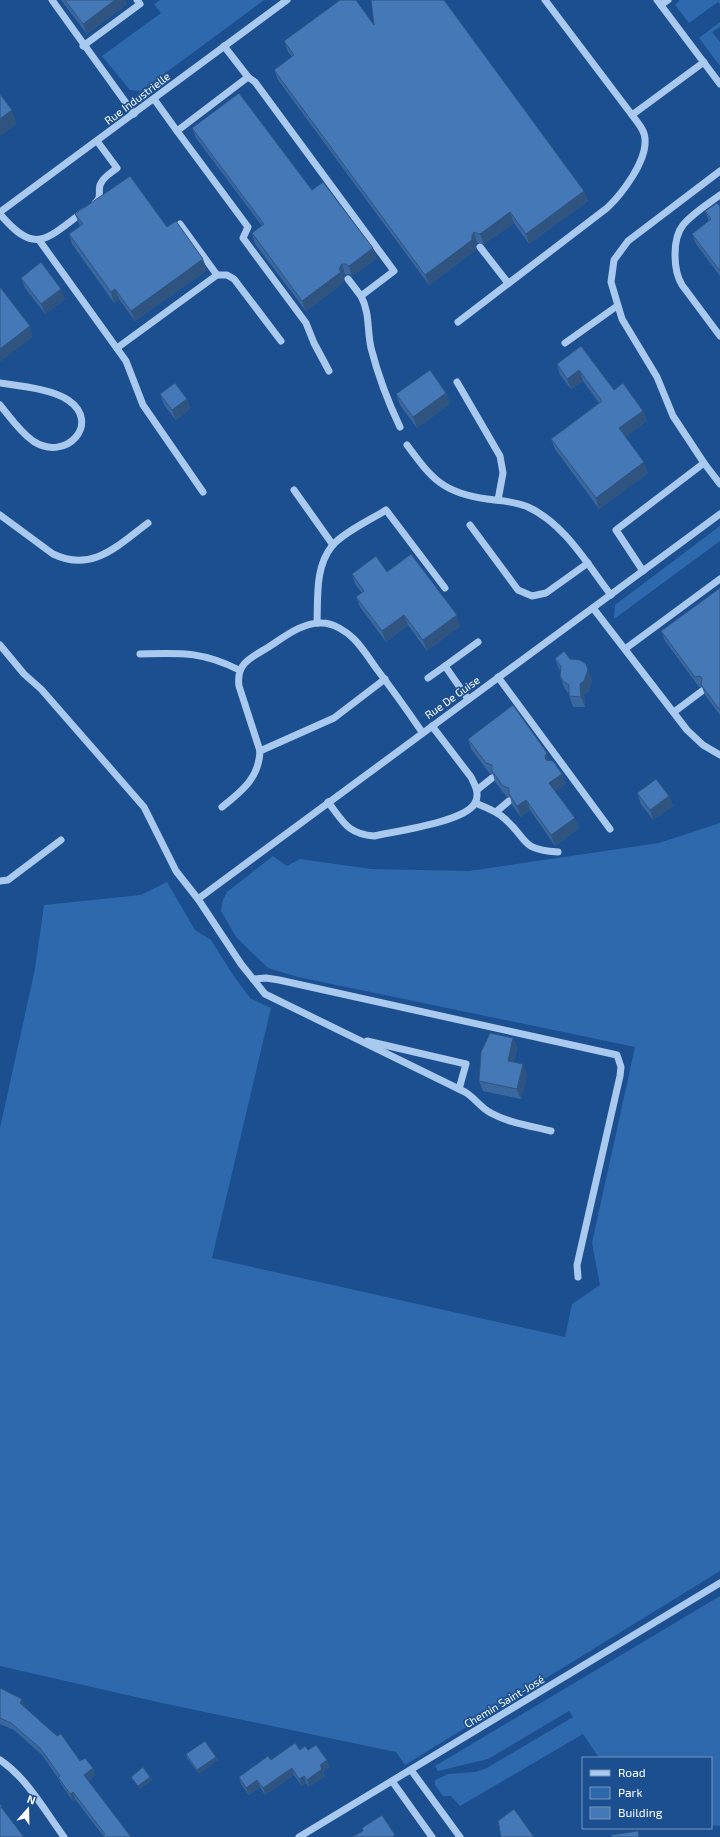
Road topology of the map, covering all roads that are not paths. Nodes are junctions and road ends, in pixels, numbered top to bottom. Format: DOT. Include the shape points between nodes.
graph roads {
  1 [pos="52,0"];
  2 [pos="137,0"];
  3 [pos="286,0"];
  4 [pos="545,0"];
  5 [pos="668,0"];
  6 [pos="659,3"];
  7 [pos="83,46"];
  8 [pos="224,46"];
  9 [pos="704,62"];
  10 [pos="248,77"];
  11 [pos="720,84"];
  12 [pos="154,99"];
  13 [pos="134,114"];
  14 [pos="632,115"];
  15 [pos="177,131"];
  16 [pos="98,141"];
  17 [pos="720,171"];
  18 [pos="720,195"];
  19 [pos="0,213"];
  20 [pos="180,224"];
  21 [pos="39,240"];
  22 [pos="480,247"];
  23 [pos="218,275"];
  24 [pos="348,279"];
  25 [pos="508,283"];
  26 [pos="361,296"];
  27 [pos="617,306"];
  28 [pos="458,322"];
  29 [pos="720,336"];
  30 [pos="280,341"];
  31 [pos="565,343"];
  32 [pos="117,348"];
  33 [pos="329,371"];
  34 [pos="457,382"];
  35 [pos="0,383"];
  36 [pos="0,405"];
  37 [pos="400,427"];
  38 [pos="407,445"];
  39 [pos="704,463"];
  40 [pos="720,484"];
  41 [pos="294,490"];
  42 [pos="203,492"];
  43 [pos="498,500"];
  44 [pos="720,514"];
  45 [pos="0,515"];
  46 [pos="148,523"];
  47 [pos="470,525"];
  48 [pos="333,544"];
  49 [pos="588,563"];
  50 [pos="643,571"];
  51 [pos="720,579"];
  52 [pos="445,588"];
  53 [pos="611,595"];
  54 [pos="593,608"];
  55 [pos="317,623"];
  56 [pos="478,642"];
  57 [pos="0,646"];
  58 [pos="625,649"];
  59 [pos="140,654"];
  60 [pos="445,666"];
  61 [pos="240,670"];
  62 [pos="498,677"];
  63 [pos="428,678"];
  64 [pos="385,679"];
  65 [pos="702,691"];
  66 [pos="468,699"];
  67 [pos="674,712"];
  68 [pos="432,726"];
  69 [pos="422,732"];
  70 [pos="542,735"];
  71 [pos="535,740"];
  72 [pos="260,751"];
  73 [pos="720,755"];
  74 [pos="562,762"];
  75 [pos="554,767"];
  76 [pos="492,778"];
  77 [pos="477,790"];
  78 [pos="509,801"];
  79 [pos="328,802"];
  80 [pos="475,803"];
  81 [pos="222,807"];
  82 [pos="496,812"];
  83 [pos="610,828"];
  84 [pos="60,840"];
  85 [pos="558,852"];
  86 [pos="0,881"];
  87 [pos="198,899"];
  88 [pos="253,979"];
  89 [pos="353,1037"];
  90 [pos="459,1089"];
  91 [pos="551,1132"];
  92 [pos="578,1277"];
  93 [pos="720,1583"];
  94 [pos="0,1760"];
  95 [pos="411,1770"];
  96 [pos="392,1781"];
  97 [pos="64,1837"];
  98 [pos="299,1837"];
  99 [pos="432,1837"];
  100 [pos="460,1837"];
  1 -- 7 [label="street"];
  2 -- 7 [label="street" via="140,4"];
  3 -- 8 [label="street, Rue Industrielle"];
  4 -- 14 [label="street"];
  5 -- 6 [label="street"];
  6 -- 9 [label="street"];
  7 -- 13 [label="street"];
  8 -- 10 [label="street"];
  8 -- 12 [label="street, Rue Industrielle"];
  9 -- 11 [label="street"];
  9 -- 14 [label="street"];
  10 -- 15 [label="street"];
  10 -- 26 [label="street" via="255,82 394,271"];
  12 -- 13 [label="street, Rue Industrielle"];
  12 -- 15 [label="street"];
  13 -- 16 [label="street, Rue Industrielle"];
  14 -- 25 [label="street" via="643,130 644,147 631,178 617,198"];
  15 -- 33 [label="street" via="248,227 243,238 306,323"];
  16 -- 19 [label="street, Rue Industrielle"];
  16 -- 21 [label="street" via="117,168 100,184 98,201 46,239"];
  17 -- 27 [label="street" via="635,235 620,251 614,260 611,282"];
  18 -- 29 [label="street" via="683,225 679,232 675,258 680,281"];
  19 -- 21 [label="street" via="15,230 24,236"];
  20 -- 23 [label="street"];
  21 -- 32 [label="street"];
  22 -- 25 [label="street"];
  23 -- 30 [label="street" via="227,275 234,279"];
  23 -- 32 [label="street"];
  24 -- 26 [label="street"];
  25 -- 28 [label="street"];
  26 -- 37 [label="street" via="368,316 370,343 376,368"];
  27 -- 31 [label="street"];
  27 -- 39 [label="street" via="622,319 657,377 673,416"];
  32 -- 42 [label="street" via="133,376 143,405"];
  34 -- 43 [label="street" via="500,456 503,473"];
  35 -- 36 [label="street" via="53,393 68,400 78,410 81,429 73,440 64,446 43,446 21,431"];
  38 -- 43 [label="street" via="424,468 451,490 466,496"];
  39 -- 40 [label="street"];
  39 -- 50 [label="street" via="616,530"];
  41 -- 48 [label="street"];
  43 -- 49 [label="street" via="515,503 541,514"];
  44 -- 50 [label="street, Rue De Guise"];
  45 -- 46 [label="street" via="53,554 78,561 100,557"];
  47 -- 49 [label="street" via="518,590 532,596 546,593"];
  48 -- 52 [label="street" via="386,510"];
  48 -- 55 [label="street" via="320,570"];
  49 -- 53 [label="street"];
  50 -- 53 [label="street, Rue De Guise"];
  51 -- 58 [label="street"];
  53 -- 54 [label="street, Rue De Guise"];
  54 -- 58 [label="street"];
  54 -- 62 [label="street, Rue De Guise"];
  55 -- 61 [label="street" via="301,627 254,656 243,664"];
  55 -- 64 [label="street" via="328,624 347,633"];
  56 -- 60 [label="street"];
  57 -- 87 [label="street" via="144,807 176,871"];
  58 -- 67 [label="street"];
  59 -- 61 [label="street" via="204,655"];
  60 -- 63 [label="street"];
  60 -- 66 [label="street"];
  61 -- 72 [label="street" via="238,676 242,697"];
  62 -- 66 [label="street, Rue De Guise"];
  62 -- 70 [label="street"];
  64 -- 69 [label="street"];
  64 -- 72 [label="street" via="330,720"];
  65 -- 67 [label="street"];
  66 -- 68 [label="street, Rue De Guise"];
  67 -- 73 [label="street" via="701,744"];
  68 -- 69 [label="street, Rue De Guise"];
  68 -- 77 [label="street" via="471,777"];
  69 -- 79 [label="street, Rue De Guise"];
  70 -- 71 [label="street"];
  70 -- 74 [label="street"];
  72 -- 81 [label="street" via="257,769 252,779"];
  74 -- 75 [label="street"];
  74 -- 83 [label="street"];
  76 -- 77 [label="street"];
  77 -- 80 [label="street"];
  78 -- 82 [label="street"];
  79 -- 80 [label="street" via="347,828 359,834 374,836 459,816 471,809"];
  79 -- 87 [label="street, Rue De Guise"];
  80 -- 82 [label="street"];
  82 -- 85 [label="street" via="506,819 528,845 539,850"];
  84 -- 86 [label="street" via="8,880"];
  87 -- 88 [label="street"];
  88 -- 89 [label="street" via="271,998"];
  88 -- 92 [label="street" via="279,980 617,1055 621,1067 620,1076 577,1264"];
  89 -- 90 [label="street"];
  89 -- 90 [label="street" via="466,1064"];
  90 -- 91 [label="street" via="501,1118"];
  93 -- 95 [label="street, Chemin Saint-José"];
  94 -- 97 [label="street" via="25,1784"];
  95 -- 96 [label="street, Chemin Saint-José"];
  95 -- 100 [label="street"];
  96 -- 98 [label="street, Chemin Saint-José"];
  96 -- 99 [label="street"];
}
